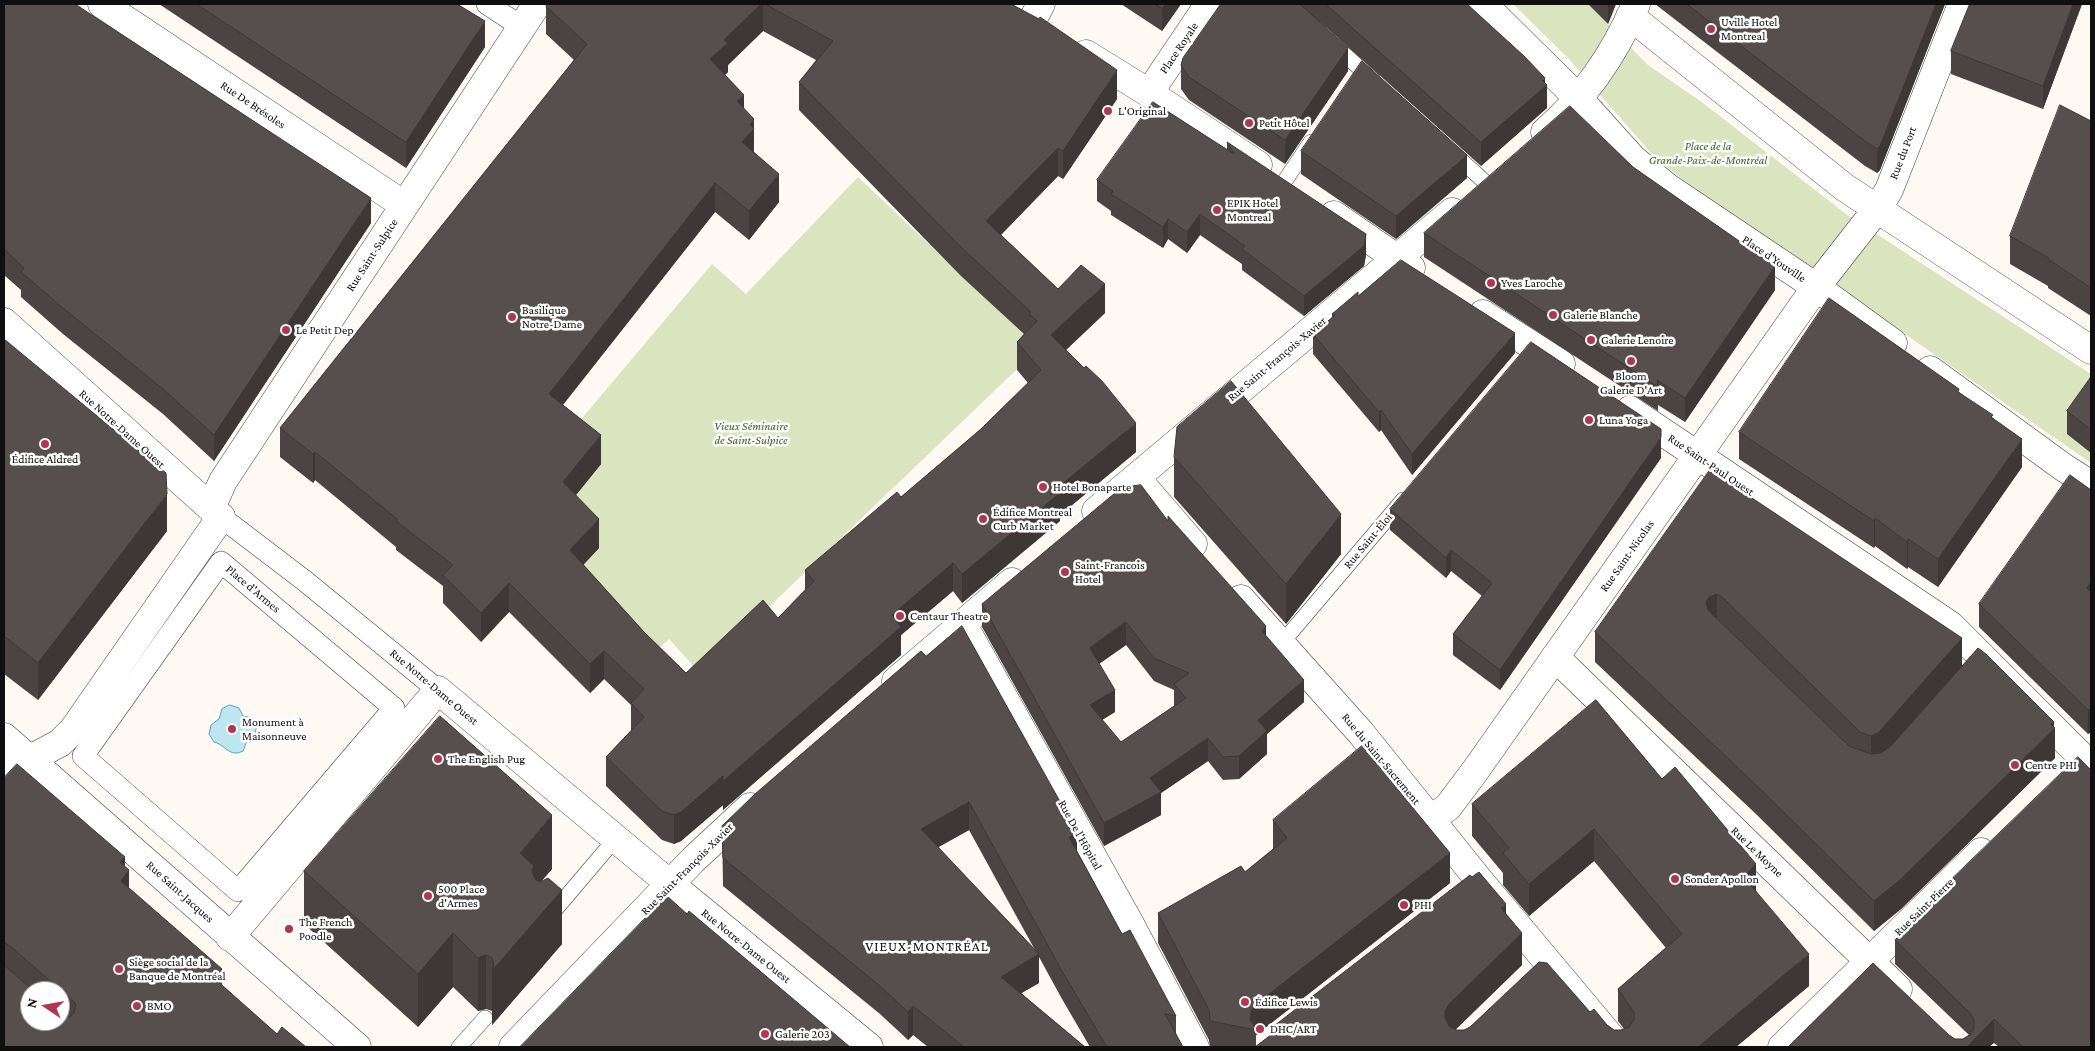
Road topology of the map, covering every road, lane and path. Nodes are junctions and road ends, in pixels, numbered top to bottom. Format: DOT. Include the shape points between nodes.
graph roads {
  1 [pos="102,4"];
  2 [pos="487,4"];
  3 [pos="537,4"];
  4 [pos="1209,4"];
  5 [pos="1483,4"];
  6 [pos="1962,4"];
  7 [pos="1008,8"];
  8 [pos="1633,10"];
  9 [pos="1037,12"];
  10 [pos="522,27"];
  11 [pos="1325,36"];
  12 [pos="1361,69"];
  13 [pos="1350,85"];
  14 [pos="1383,89"];
  15 [pos="1149,92"];
  16 [pos="1579,99"];
  17 [pos="1318,133"];
  18 [pos="1440,141"];
  19 [pos="1528,146"];
  20 [pos="1507,165"];
  21 [pos="1284,182"];
  22 [pos="1486,183"];
  23 [pos="404,206"];
  24 [pos="1877,209"];
  25 [pos="1396,259"];
  26 [pos="1429,280"];
  27 [pos="1816,287"];
  28 [pos="1461,300"];
  29 [pos="4,322"];
  30 [pos="2091,350"];
  31 [pos="1580,377"];
  32 [pos="1612,398"];
  33 [pos="1698,455"];
  34 [pos="1136,478"];
  35 [pos="2091,485"];
  36 [pos="1413,489"];
  37 [pos="216,513"];
  38 [pos="1077,527"];
  39 [pos="1033,564"];
  40 [pos="959,626"];
  41 [pos="1281,644"];
  42 [pos="1555,658"];
  43 [pos="438,690"];
  44 [pos="880,694"];
  45 [pos="4,737"];
  46 [pos="2088,758"];
  47 [pos="28,760"];
  48 [pos="4,772"];
  49 [pos="2060,775"];
  50 [pos="768,792"];
  51 [pos="1431,819"];
  52 [pos="1998,835"];
  53 [pos="616,838"];
  54 [pos="1478,880"];
  55 [pos="670,884"];
  56 [pos="238,891"];
  57 [pos="1456,897"];
  58 [pos="541,926"];
  59 [pos="230,936"];
  60 [pos="1869,961"];
  61 [pos="1548,964"];
  62 [pos="1528,981"];
  63 [pos="1919,1009"];
  64 [pos="485,1018"];
  65 [pos="357,1047"];
  66 [pos="459,1047"];
  67 [pos="513,1047"];
  68 [pos="869,1047"];
  69 [pos="1195,1047"];
  70 [pos="1619,1047"];
  71 [pos="1782,1047"];
  1 -- 23 [label="street, Rue De Brésoles"];
  2 -- 10 [label="street"];
  3 -- 10 [label="street, Rue Saint-Sulpice"];
  4 -- 15 [label="street, Place Royale"];
  5 -- 16 [label="street, Place d'Youville"];
  6 -- 24 [label="street, Rue du Port" via="1889,190"];
  7 -- 9 [label="street"];
  8 -- 16 [label="street" via="1622,36"];
  8 -- 24 [label="street" via="1844,186"];
  9 -- 15 [label="street" via="1060,38"];
  10 -- 23 [label="street, Rue Saint-Sulpice"];
  11 -- 12 [label="lane"];
  12 -- 13 [label="lane"];
  12 -- 14 [label="lane"];
  15 -- 21 [label="street"];
  16 -- 19 [label="street"];
  16 -- 27 [label="street, Place d'Youville" via="1633,159 1667,187"];
  17 -- 21 [label="lane"];
  18 -- 22 [label="lane"];
  20 -- 22 [label="street, Rue Saint-François-Xavier"];
  21 -- 25 [label="street"];
  22 -- 25 [label="street, Rue Saint-François-Xavier"];
  23 -- 37 [label="street, Rue Saint-Sulpice" via="223,481"];
  24 -- 27 [label="street, Rue du Port"];
  24 -- 30 [label="street"];
  25 -- 26 [label="street"];
  25 -- 34 [label="street, Rue Saint-François-Xavier"];
  27 -- 33 [label="street, Rue Saint-Nicolas"];
  27 -- 35 [label="street, Place d'Youville"];
  28 -- 31 [label="street" via="1527,353"];
  29 -- 37 [label="street, Rue Notre-Dame Ouest"];
  32 -- 33 [label="street, Rue Saint-Paul Ouest"];
  33 -- 42 [label="street, Rue Saint-Nicolas"];
  33 -- 46 [label="street, Rue Saint-Paul Ouest" via="1950,625 1979,664"];
  34 -- 38 [label="street, Rue Saint-François-Xavier"];
  34 -- 41 [label="street, Rue du Saint-Sacrement"];
  36 -- 41 [label="lane, Rue Saint-Éloi"];
  37 -- 43 [label="street, Rue Notre-Dame Ouest"];
  37 -- 47 [label="street" via="73,730 60,743"];
  39 -- 40 [label="street"];
  40 -- 44 [label="street"];
  40 -- 69 [label="street, Rue De l'Hôpital" via="970,637"];
  41 -- 51 [label="street, Rue du Saint-Sacrement" via="1361,733"];
  42 -- 51 [label="street, Rue Saint-Nicolas" via="1448,807"];
  42 -- 60 [label="street, Rue Le Moyne"];
  43 -- 53 [label="street, Rue Notre-Dame Ouest"];
  43 -- 59 [label="street"];
  45 -- 47 [label="street, Rue Saint-Jacques"];
  46 -- 49 [label="street"];
  47 -- 48 [label="street"];
  47 -- 59 [label="street, Rue Saint-Jacques"];
  50 -- 55 [label="street, Rue Saint-François-Xavier"];
  51 -- 54 [label="street, Rue du Saint-Sacrement"];
  52 -- 60 [label="street, Rue Saint-Pierre"];
  53 -- 55 [label="street, Rue Notre-Dame Ouest"];
  53 -- 58 [label="lane"];
  54 -- 57 [label="street"];
  54 -- 61 [label="street, Rue du Saint-Sacrement"];
  55 -- 67 [label="street, Rue Saint-François-Xavier"];
  55 -- 68 [label="street, Rue Notre-Dame Ouest"];
  56 -- 56 [label="street, Place d'Armes" via="394,708 221,562 83,756"];
  59 -- 65 [label="street, Rue Saint-Jacques"];
  60 -- 63 [label="street, Rue Le Moyne"];
  60 -- 71 [label="street, Rue Saint-Pierre"];
  61 -- 62 [label="street"];
  61 -- 70 [label="street, Rue du Saint-Sacrement"];
  64 -- 66 [label="lane"];
}
